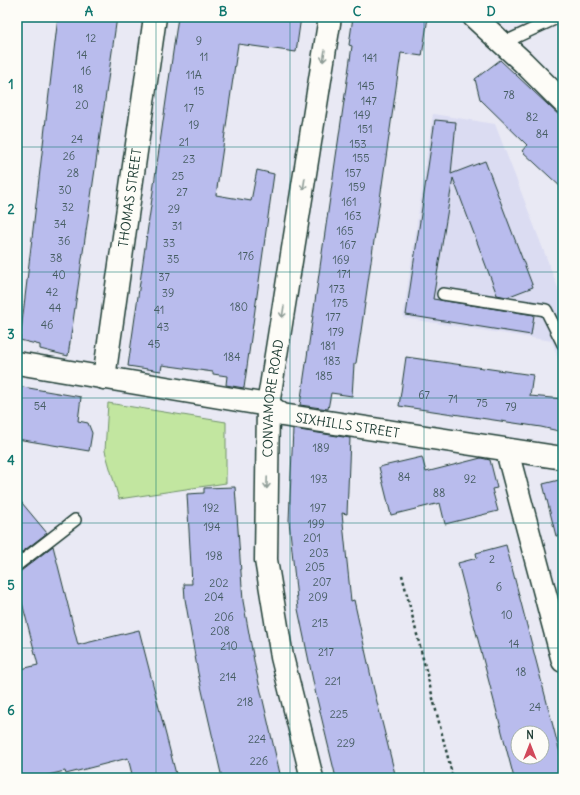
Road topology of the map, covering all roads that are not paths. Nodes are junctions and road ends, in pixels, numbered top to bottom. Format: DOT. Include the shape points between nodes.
graph roads {
  1 [pos="155,17"];
  2 [pos="330,17"];
  3 [pos="474,17"];
  4 [pos="559,17"];
  5 [pos="503,43"];
  6 [pos="563,102"];
  7 [pos="443,294"];
  8 [pos="563,344"];
  9 [pos="17,363"];
  10 [pos="104,378"];
  11 [pos="268,405"];
  12 [pos="508,451"];
  13 [pos="563,458"];
  14 [pos="74,520"];
  15 [pos="17,565"];
  16 [pos="563,661"];
  17 [pos="312,778"];
  1 -- 10 [label="street, THOMAS STREET"];
  2 -- 11 [label="street, CONVAMORE ROAD, one-way"];
  3 -- 5 [label="street"];
  4 -- 5 [label="lane"];
  5 -- 6 [label="street"];
  7 -- 8 [label="lane" via="546,310"];
  9 -- 10 [label="street, SIXHILLS STREET"];
  10 -- 11 [label="street, SIXHILLS STREET"];
  11 -- 12 [label="street, SIXHILLS STREET" via="282,415"];
  11 -- 17 [label="street, CONVAMORE ROAD, one-way" via="266,560 282,657"];
  12 -- 13 [label="street, SIXHILLS STREET"];
  12 -- 16 [label="street"];
  14 -- 15 [label="lane"];
}
